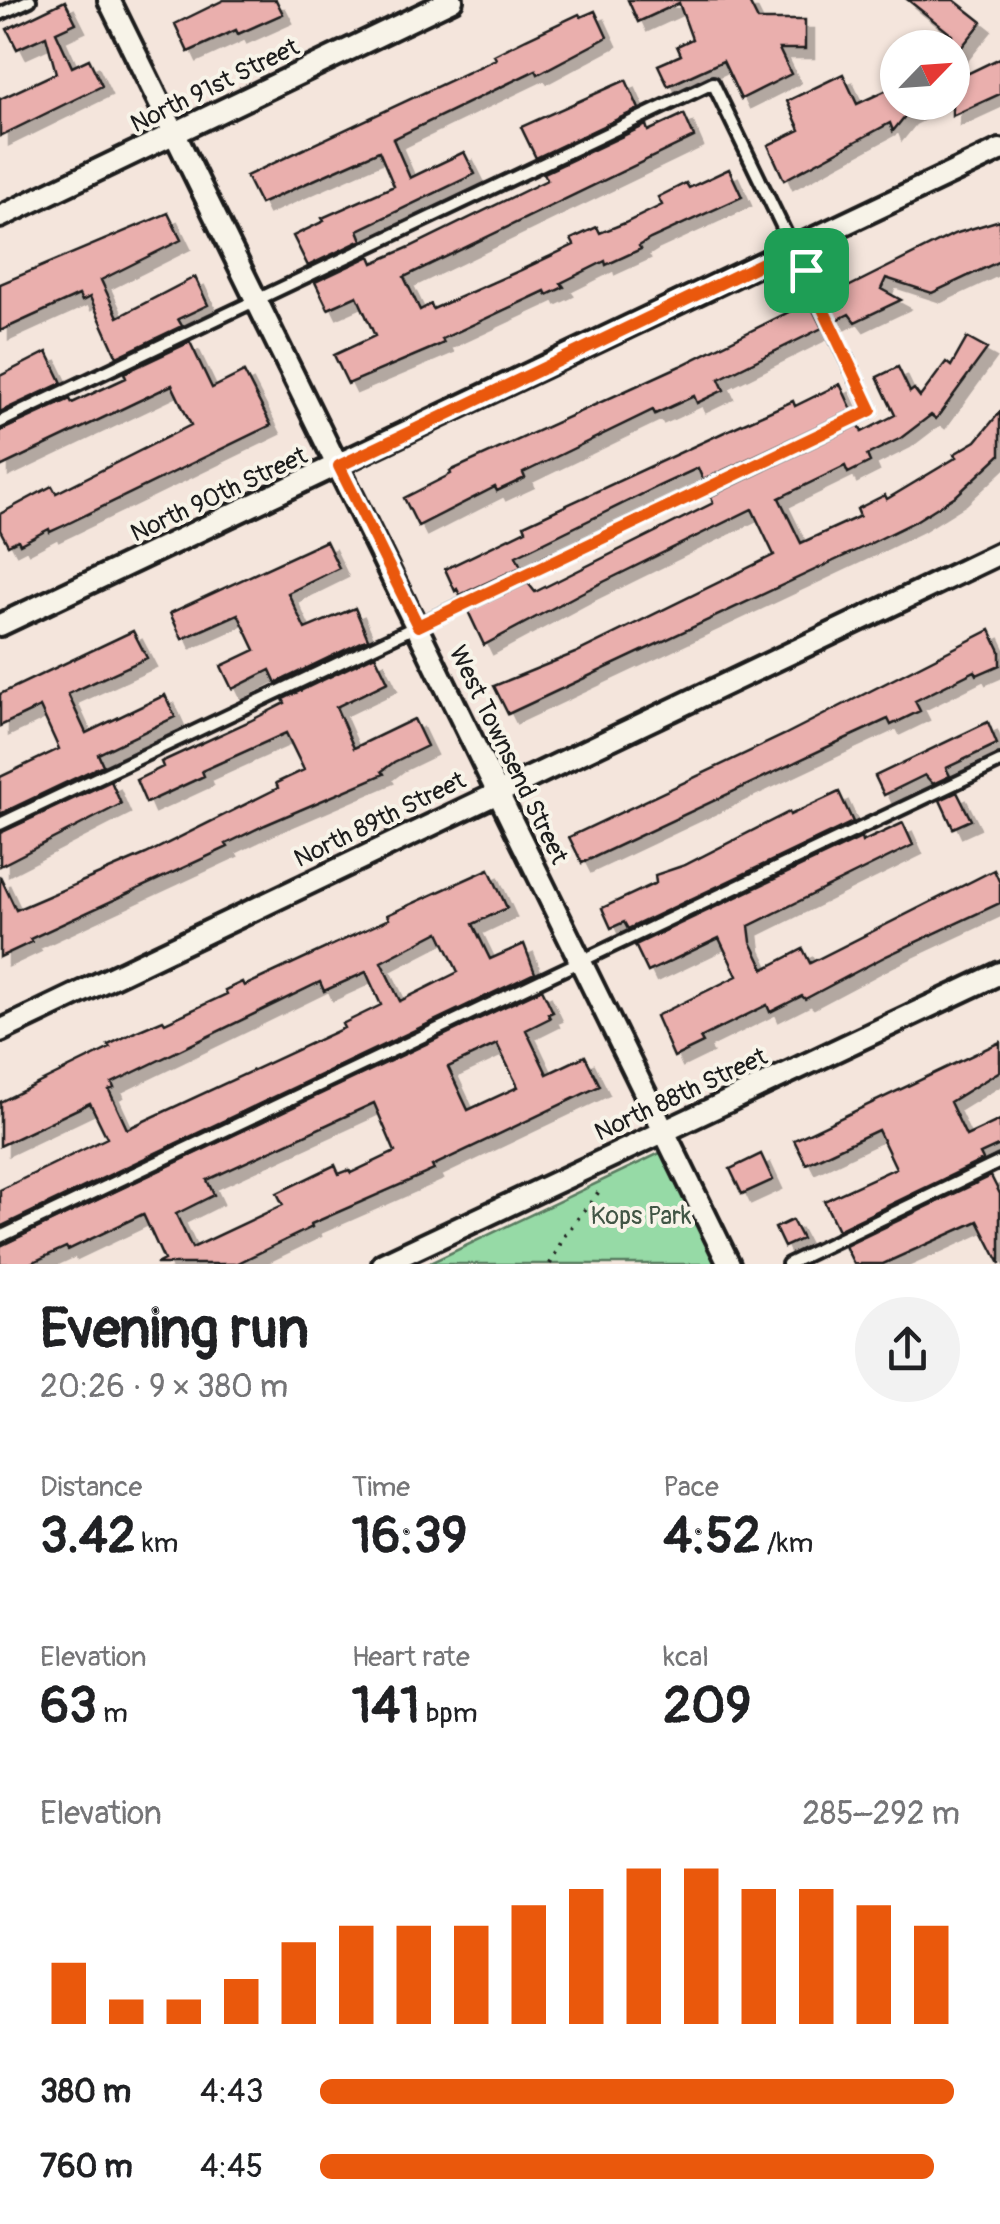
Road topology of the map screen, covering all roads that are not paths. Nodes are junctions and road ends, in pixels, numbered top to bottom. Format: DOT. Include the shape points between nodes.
graph roads {
  1 [pos="30,0"];
  2 [pos="109,0"];
  3 [pos="452,0"];
  4 [pos="0,14"];
  5 [pos="176,133"];
  6 [pos="1000,150"];
  7 [pos="0,217"];
  8 [pos="794,248"];
  9 [pos="258,300"];
  10 [pos="0,422"];
  11 [pos="339,466"];
  12 [pos="1000,553"];
  13 [pos="0,625"];
  14 [pos="418,626"];
  15 [pos="1000,762"];
  16 [pos="498,790"];
  17 [pos="0,824"];
  18 [pos="580,962"];
  19 [pos="1000,973"];
  20 [pos="0,1031"];
  21 [pos="664,1131"];
  22 [pos="1000,1162"];
  23 [pos="0,1237"];
  24 [pos="383,1264"];
  25 [pos="729,1264"];
  26 [pos="788,1264"];
  1 -- 4 [label="lane"];
  2 -- 5 [label="street, West Townsend Street"];
  3 -- 5 [label="street, North 91st Street"];
  5 -- 7 [label="street, North 91st Street"];
  5 -- 9 [label="street, West Townsend Street"];
  6 -- 8 [label="street, North 90th Street"];
  8 -- 9 [label="lane" via="714,83"];
  8 -- 11 [label="street, North 90th Street"];
  8 -- 14 [label="lane" via="871,410"];
  9 -- 10 [label="lane"];
  9 -- 11 [label="street, West Townsend Street"];
  11 -- 13 [label="street, North 90th Street"];
  11 -- 14 [label="street, West Townsend Street"];
  12 -- 16 [label="street, North 89th Street"];
  14 -- 16 [label="street, West Townsend Street"];
  14 -- 17 [label="lane"];
  15 -- 18 [label="lane"];
  16 -- 18 [label="street, West Townsend Street"];
  16 -- 20 [label="street, North 89th Street"];
  18 -- 21 [label="street, West Townsend Street"];
  18 -- 23 [label="lane"];
  19 -- 21 [label="street, North 88th Street"];
  21 -- 24 [label="street, North 88th Street"];
  21 -- 25 [label="street, West Townsend Street"];
  22 -- 26 [label="lane"];
}
